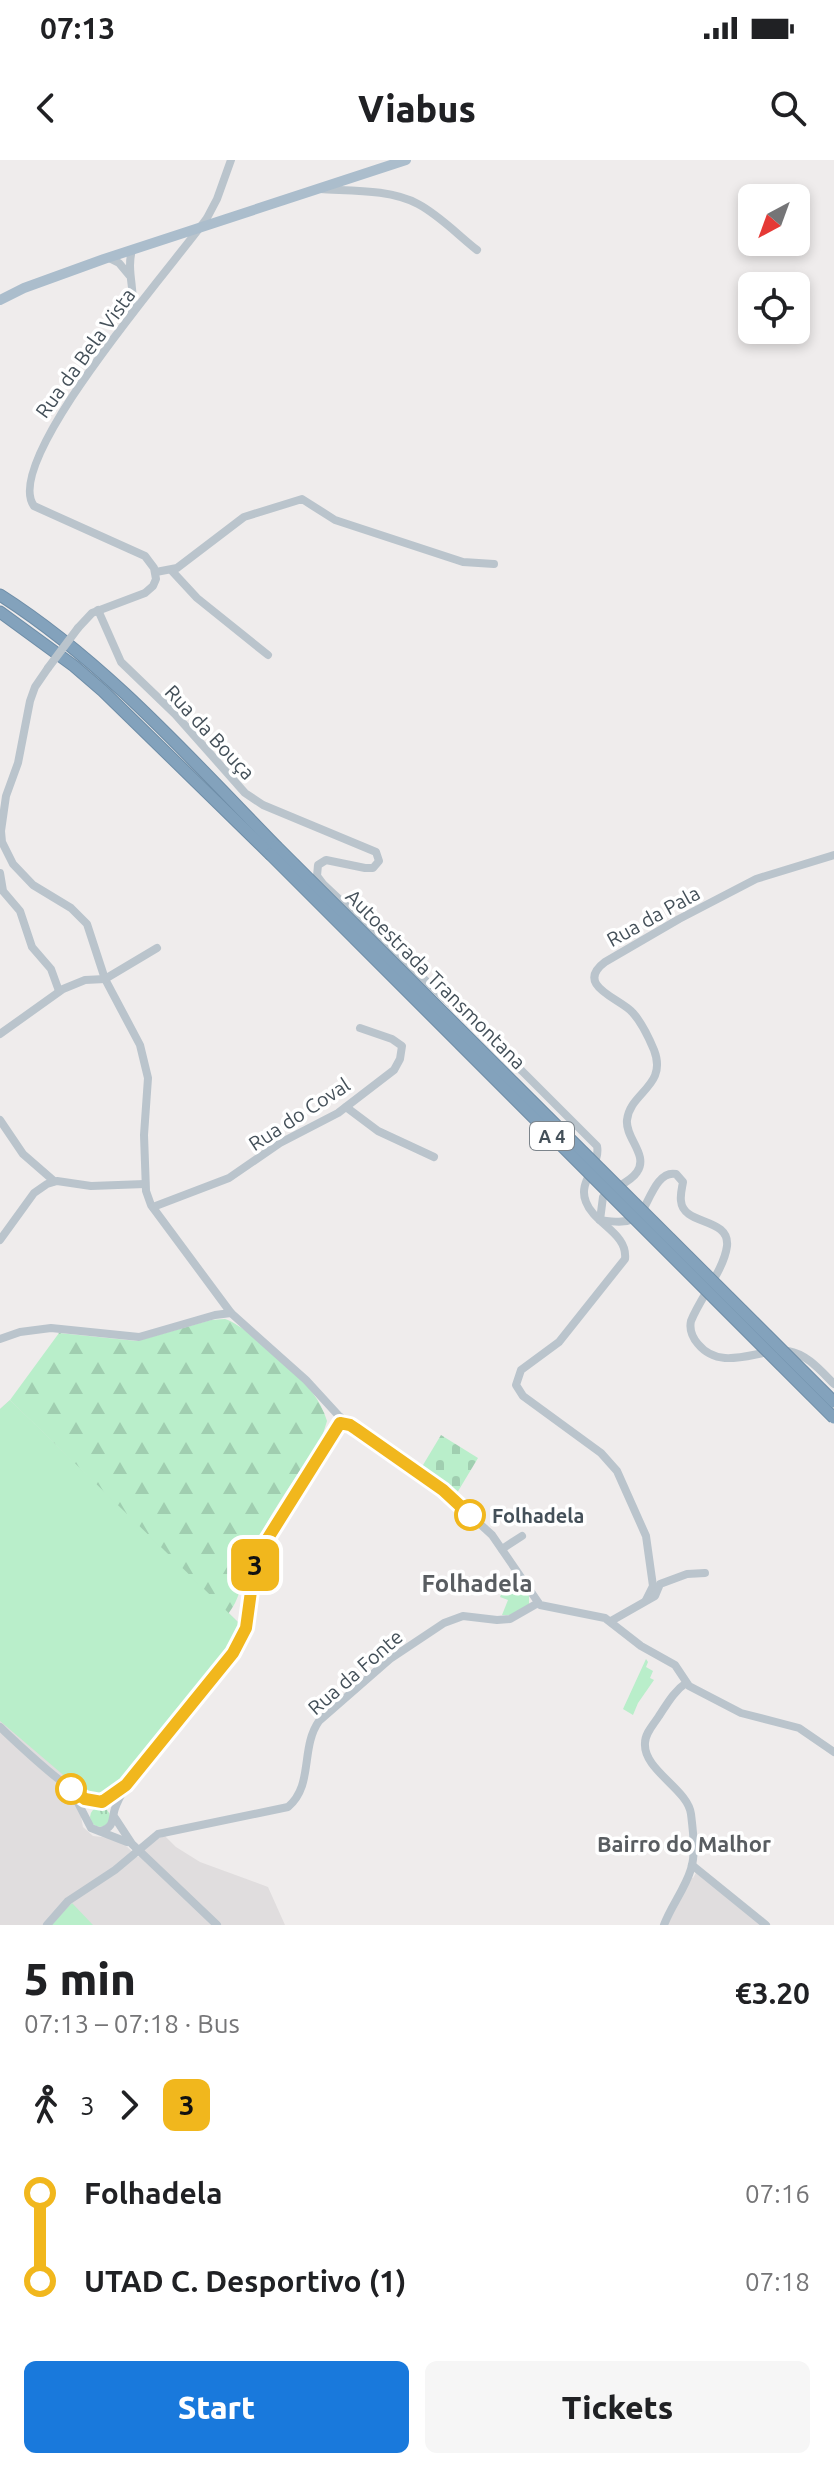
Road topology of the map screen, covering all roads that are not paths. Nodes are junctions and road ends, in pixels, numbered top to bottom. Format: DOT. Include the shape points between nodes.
graph roads {
  1 [pos="231,160"];
  2 [pos="406,160"];
  3 [pos="317,189"];
  4 [pos="217,199"];
  5 [pos="223,219"];
  6 [pos="201,227"];
  7 [pos="132,250"];
  8 [pos="477,250"];
  9 [pos="109,258"];
  10 [pos="131,280"];
  11 [pos="0,300"];
  12 [pos="131,315"];
  13 [pos="494,564"];
  14 [pos="172,571"];
  15 [pos="156,572"];
  16 [pos="0,595"];
  17 [pos="98,610"];
  18 [pos="0,612"];
  19 [pos="268,655"];
  20 [pos="1,818"];
  21 [pos="1,847"];
  22 [pos="273,850"];
  23 [pos="834,855"];
  24 [pos="0,873"];
  25 [pos="157,948"];
  26 [pos="105,979"];
  27 [pos="59,991"];
  28 [pos="360,1028"];
  29 [pos="0,1034"];
  30 [pos="346,1107"];
  31 [pos="0,1120"];
  32 [pos="434,1157"];
  33 [pos="38,1170"];
  34 [pos="55,1181"];
  35 [pos="145,1184"];
  36 [pos="38,1189"];
  37 [pos="153,1207"];
  38 [pos="600,1220"];
  39 [pos="0,1240"];
  40 [pos="231,1313"];
  41 [pos="0,1339"];
  42 [pos="834,1384"];
  43 [pos="834,1402"];
  44 [pos="834,1418"];
  45 [pos="338,1420"];
  46 [pos="522,1536"];
  47 [pos="502,1549"];
  48 [pos="705,1573"];
  49 [pos="646,1600"];
  50 [pos="538,1603"];
  51 [pos="611,1621"];
  52 [pos="686,1683"];
  53 [pos="0,1727"];
  54 [pos="834,1752"];
  55 [pos="126,1785"];
  56 [pos="71,1789"];
  57 [pos="99,1803"];
  58 [pos="114,1815"];
  59 [pos="87,1820"];
  60 [pos="100,1831"];
  61 [pos="135,1847"];
  62 [pos="692,1865"];
  63 [pos="47,1925"];
  64 [pos="217,1925"];
  65 [pos="664,1925"];
  66 [pos="766,1925"];
  1 -- 4 [label="street, Rua da Bela Vista"];
  2 -- 3 [label="main road"];
  3 -- 5 [label="main road"];
  3 -- 8 [label="street" via="405,198"];
  4 -- 5 [label="street"];
  4 -- 6 [label="street, Rua da Bela Vista"];
  5 -- 6 [label="main road"];
  6 -- 7 [label="main road"];
  6 -- 12 [label="street, Rua da Bela Vista"];
  7 -- 9 [label="main road"];
  7 -- 10 [label="street"];
  9 -- 10 [label="street"];
  9 -- 11 [label="main road"];
  10 -- 12 [label="street"];
  12 -- 15 [label="street, Rua da Bela Vista" via="56,414 29,469 27,495 36,508 145,556"];
  13 -- 14 [label="street" via="460,562 335,520 302,499 244,517"];
  14 -- 15 [label="street"];
  14 -- 19 [label="street"];
  15 -- 17 [label="street" via="148,591"];
  16 -- 22 [label="highway, Autoestrada Transmontana / A 4" via="60,637 159,727"];
  17 -- 20 [label="street, bridge" via="78,628 35,687"];
  17 -- 38 [label="street, Rua da Bouça" via="121,662 245,793 378,854 378,863 371,868 328,860 318,865 317,874 592,1140 598,1152 584,1194"];
  18 -- 22 [label="highway, Autoestrada Transmontana / A 4" via="103,691"];
  20 -- 21 [label="street"];
  21 -- 26 [label="street" via="33,885 87,924"];
  22 -- 43 [label="highway, Autoestrada Transmontana / A 4, bridge"];
  22 -- 44 [label="highway, Autoestrada Transmontana / A 4, bridge"];
  23 -- 38 [label="street, Rua da Pala" via="756,879 598,967 598,988 633,1013 657,1065 627,1118 639,1169 603,1197"];
  24 -- 27 [label="street" via="3,891 20,911 32,947 51,969"];
  25 -- 26 [label="street"];
  26 -- 27 [label="street" via="85,980"];
  26 -- 35 [label="street" via="135,1033 148,1071"];
  27 -- 29 [label="street"];
  28 -- 30 [label="street, Rua do Coval" via="394,1040 403,1050 395,1068"];
  30 -- 32 [label="street" via="378,1131"];
  30 -- 37 [label="street, Rua do Coval" via="225,1180"];
  31 -- 33 [label="street"];
  33 -- 34 [label="street"];
  33 -- 36 [label="street"];
  34 -- 35 [label="street"];
  34 -- 36 [label="street"];
  35 -- 37 [label="street"];
  36 -- 39 [label="street"];
  37 -- 40 [label="street"];
  38 -- 42 [label="street" via="634,1219 663,1176 676,1174 683,1182 683,1208 718,1228 727,1242 691,1321 696,1342 708,1353 731,1359 793,1352"];
  38 -- 49 [label="street" via="624,1244 625,1259 559,1342 521,1370 516,1389 608,1458 622,1478 647,1542 653,1586"];
  40 -- 41 [label="street" via="139,1337 51,1328"];
  40 -- 45 [label="street" via="309,1382"];
  45 -- 47 [label="street" via="443,1490"];
  45 -- 55 [label="street" via="257,1558 248,1620 238,1645"];
  46 -- 47 [label="street"];
  47 -- 50 [label="street"];
  48 -- 49 [label="street" via="661,1583"];
  49 -- 51 [label="street"];
  50 -- 51 [label="street"];
  50 -- 61 [label="street, Rua da Fonte" via="510,1619 456,1617 390,1659 319,1721 301,1794 288,1807 163,1832"];
  51 -- 52 [label="street" via="676,1665"];
  52 -- 54 [label="street" via="741,1713 799,1728"];
  52 -- 62 [label="street" via="647,1733 645,1747 690,1808"];
  53 -- 56 [label="street"];
  55 -- 57 [label="street"];
  55 -- 58 [label="street"];
  56 -- 57 [label="street"];
  56 -- 59 [label="street"];
  57 -- 58 [label="street" via="109,1805"];
  57 -- 59 [label="street" via="87,1811"];
  58 -- 60 [label="street" via="108,1829"];
  58 -- 61 [label="street"];
  59 -- 60 [label="street"];
  60 -- 61 [label="street"];
  61 -- 63 [label="street, Rua da Fonte" via="115,1870 68,1901"];
  61 -- 64 [label="street"];
  62 -- 65 [label="street"];
  62 -- 66 [label="street"];
}
